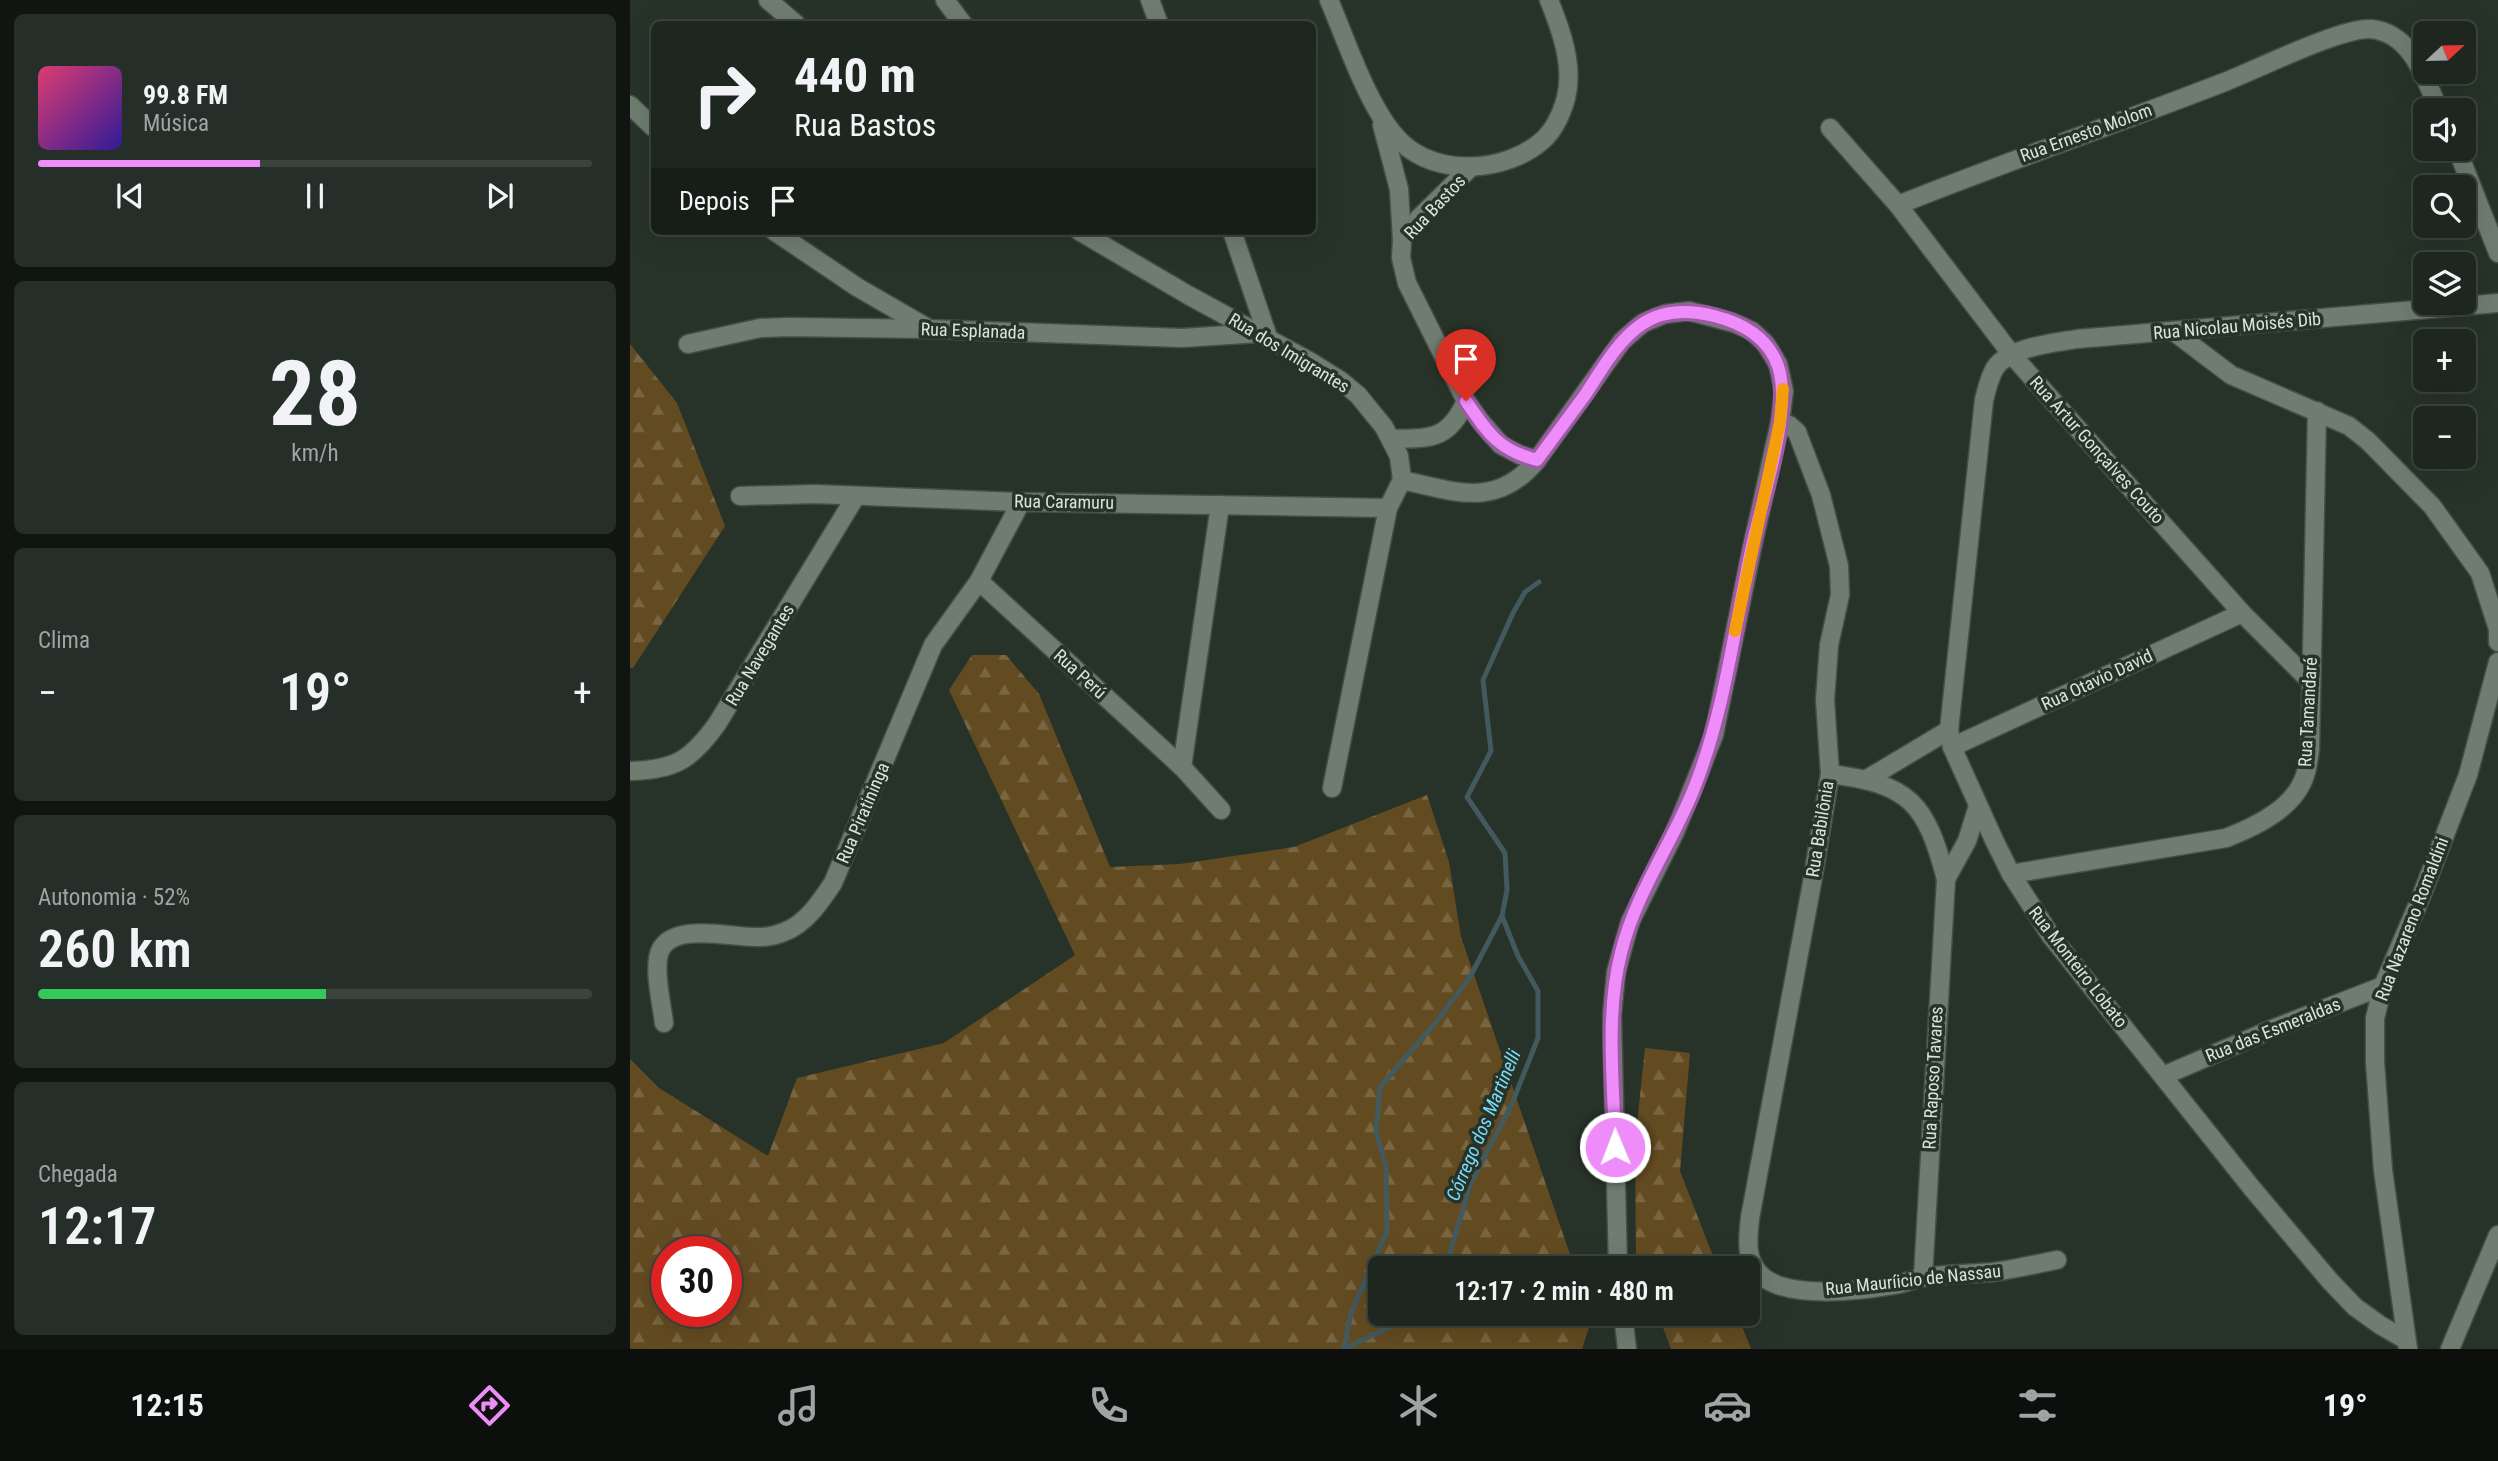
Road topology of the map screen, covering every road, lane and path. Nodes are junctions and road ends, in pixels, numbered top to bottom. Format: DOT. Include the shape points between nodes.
graph roads {
  1 [pos="768,0"];
  2 [pos="945,0"];
  3 [pos="1150,0"];
  4 [pos="1329,0"];
  5 [pos="1549,0"];
  6 [pos="792,21"];
  7 [pos="961,21"];
  8 [pos="1159,21"];
  9 [pos="2434,98"];
  10 [pos="630,105"];
  11 [pos="1380,119"];
  12 [pos="651,125"];
  13 [pos="1830,128"];
  14 [pos="2461,161"];
  15 [pos="1471,167"];
  16 [pos="1898,205"];
  17 [pos="780,235"];
  18 [pos="1086,235"];
  19 [pos="1233,235"];
  20 [pos="1402,240"];
  21 [pos="2498,253"];
  22 [pos="2498,303"];
  23 [pos="929,329"];
  24 [pos="2174,331"];
  25 [pos="1264,336"];
  26 [pos="688,344"];
  27 [pos="2012,355"];
  28 [pos="1466,401"];
  29 [pos="2317,411"];
  30 [pos="1780,422"];
  31 [pos="1391,439"];
  32 [pos="1537,460"];
  33 [pos="1402,480"];
  34 [pos="740,496"];
  35 [pos="856,496"];
  36 [pos="1020,502"];
  37 [pos="1220,505"];
  38 [pos="1388,508"];
  39 [pos="979,581"];
  40 [pos="2242,613"];
  41 [pos="2498,642"];
  42 [pos="2498,662"];
  43 [pos="2311,682"];
  44 [pos="2488,701"];
  45 [pos="2498,723"];
  46 [pos="1951,738"];
  47 [pos="1182,767"];
  48 [pos="630,771"];
  49 [pos="1830,774"];
  50 [pos="1867,779"];
  51 [pos="1332,788"];
  52 [pos="1978,806"];
  53 [pos="1221,810"];
  54 [pos="2011,874"];
  55 [pos="1946,879"];
  56 [pos="2382,986"];
  57 [pos="664,1023"];
  58 [pos="2163,1076"];
  59 [pos="2498,1235"];
  60 [pos="1747,1249"];
  61 [pos="1618,1256"];
  62 [pos="2057,1260"];
  63 [pos="1923,1277"];
  64 [pos="1624,1326"];
  65 [pos="2407,1345"];
  66 [pos="1627,1349"];
  67 [pos="2450,1349"];
  1 -- 6 [label="street"];
  2 -- 7 [label="street"];
  3 -- 8 [label="street"];
  4 -- 11 [label="street"];
  5 -- 15 [label="street" via="1569,70 1561,115 1544,139 1526,152"];
  9 -- 16 [label="street, Rua Ernesto Molom" via="2404,44 2370,29 2323,42"];
  10 -- 12 [label="street"];
  11 -- 15 [label="street" via="1419,155 1444,165"];
  11 -- 20 [label="street" via="1399,189"];
  13 -- 16 [label="street"];
  14 -- 21 [label="street"];
  15 -- 20 [label="street, Rua Bastos"];
  16 -- 27 [label="street, Rua Artur Gonçalves Couto"];
  17 -- 23 [label="street" via="857,288"];
  18 -- 25 [label="street, Rua dos Imigrantes"];
  19 -- 25 [label="street"];
  20 -- 28 [label="street, Rua Bastos" via="1407,283"];
  22 -- 24 [label="street, Rua Nicolau Moisés Dib"];
  23 -- 25 [label="street, Rua Esplanada" via="1182,338"];
  23 -- 26 [label="street, Rua Esplanada" via="760,328"];
  24 -- 27 [label="street, Rua Nicolau Moisés Dib" via="2077,339"];
  24 -- 29 [label="street" via="2231,375"];
  25 -- 31 [label="street, Rua dos Imigrantes" via="1341,381 1373,412"];
  27 -- 40 [label="street, Rua Artur Gonçalves Couto"];
  27 -- 46 [label="street, Rua Monteiro Lobato" via="1997,365 1984,400"];
  28 -- 31 [label="street" via="1458,420 1446,430 1427,438"];
  28 -- 32 [label="street, Rua Bastos" via="1501,445"];
  29 -- 41 [label="street" via="2368,441 2432,506 2480,573"];
  29 -- 43 [label="street, Rua Tamandaré"];
  30 -- 32 [label="street" via="1784,391 1778,364 1765,343 1752,331 1713,316 1689,311 1665,314 1643,323 1622,341"];
  30 -- 49 [label="street, Rua Babilônia" via="1797,432 1803,443 1839,566 1840,596 1829,645 1825,700"];
  30 -- 61 [label="street" via="1714,734 1675,832 1630,922 1616,972 1612,1015"];
  31 -- 33 [label="street, Rua dos Imigrantes"];
  32 -- 33 [label="street" via="1524,476 1494,492 1470,493"];
  33 -- 38 [label="street"];
  34 -- 35 [label="street, Rua Caramuru"];
  35 -- 36 [label="street, Rua Caramuru"];
  35 -- 48 [label="street, Rua Navegantes" via="700,748 660,769"];
  36 -- 37 [label="street, Rua Caramuru"];
  36 -- 39 [label="street, Rua Piratininga"];
  37 -- 38 [label="street, Rua Caramuru"];
  37 -- 47 [label="street"];
  38 -- 51 [label="street"];
  39 -- 47 [label="street, Rua Perú"];
  39 -- 57 [label="street, Rua Piratininga" via="933,645 822,900 786,932 759,937 682,934 668,940 657,966"];
  40 -- 43 [label="street, Rua Artur Gonçalves Couto"];
  40 -- 46 [label="street, Rua Otavio David"];
  42 -- 44 [label="street, Rua Nazareno Romaldini"];
  43 -- 54 [label="street, Rua Tamandaré" via="2306,774 2273,815 2226,838"];
  44 -- 45 [label="street"];
  44 -- 56 [label="street, Rua Nazareno Romaldini" via="2468,775"];
  46 -- 50 [label="street, Rua Otavio David"];
  46 -- 52 [label="street, Rua Monteiro Lobato"];
  47 -- 53 [label="street, Rua Perú"];
  49 -- 50 [label="street, Rua Raposo Tavares"];
  49 -- 60 [label="street, Rua Babilônia" via="1765,1125"];
  50 -- 55 [label="street, Rua Raposo Tavares" via="1914,803 1930,826"];
  52 -- 54 [label="street, Rua Monteiro Lobato"];
  52 -- 55 [label="street, Rua Raposo Tavares" via="1967,841"];
  54 -- 58 [label="street, Rua Monteiro Lobato" via="2051,936"];
  55 -- 63 [label="street, Rua Raposo Tavares"];
  56 -- 58 [label="street, Rua das Esmeraldas"];
  56 -- 65 [label="street, Rua Nazareno Romaldini" via="2375,1018 2375,1062 2382,1170"];
  58 -- 65 [label="street, Rua Monteiro Lobato" via="2330,1280 2355,1307"];
  59 -- 67 [label="street"];
  60 -- 63 [label="street, Rua Mauríicio de Nassau" via="1763,1277 1793,1289 1834,1291 1895,1285"];
  62 -- 63 [label="street, Rua Mauríicio de Nassau" via="1995,1272"];
  64 -- 66 [label="street"];
}
